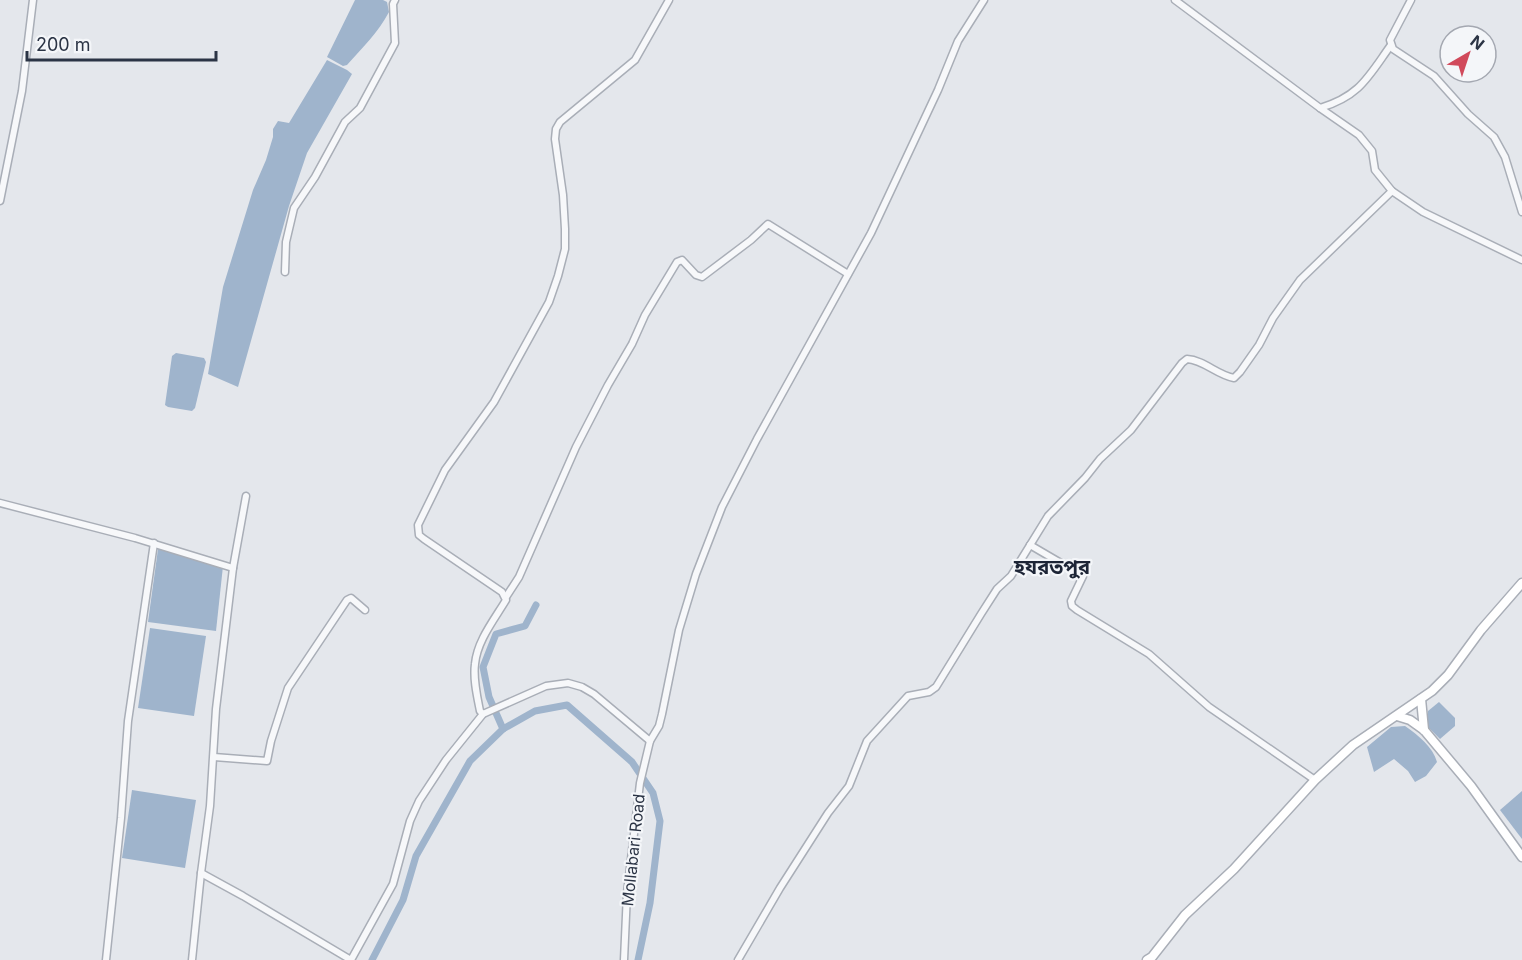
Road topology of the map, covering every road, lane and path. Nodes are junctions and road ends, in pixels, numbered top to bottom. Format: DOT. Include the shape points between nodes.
graph roads {
  1 [pos="33,0"];
  2 [pos="395,0"];
  3 [pos="669,0"];
  4 [pos="984,0"];
  5 [pos="1175,0"];
  6 [pos="1411,0"];
  7 [pos="1391,45"];
  8 [pos="1320,108"];
  9 [pos="1392,191"];
  10 [pos="0,201"];
  11 [pos="1522,212"];
  12 [pos="1522,260"];
  13 [pos="285,272"];
  14 [pos="848,274"];
  15 [pos="246,496"];
  16 [pos="0,503"];
  17 [pos="154,543"];
  18 [pos="1030,545"];
  19 [pos="233,568"];
  20 [pos="1522,583"];
  21 [pos="506,597"];
  22 [pos="365,610"];
  23 [pos="1421,699"];
  24 [pos="484,713"];
  25 [pos="1397,716"];
  26 [pos="1425,730"];
  27 [pos="650,741"];
  28 [pos="214,757"];
  29 [pos="1315,780"];
  30 [pos="1522,857"];
  31 [pos="201,873"];
  32 [pos="106,960"];
  33 [pos="192,960"];
  34 [pos="624,960"];
  35 [pos="738,960"];
  36 [pos="1147,960"];
  1 -- 10 [label="street" via="22,91"];
  2 -- 13 [label="street" via="394,43 360,108 345,122 294,208 286,242"];
  3 -- 21 [label="street" via="635,60 556,129 565,249 549,302 494,402 445,470 418,525 419,535"];
  4 -- 14 [label="street, Mollabari Road" via="958,41 880,215"];
  5 -- 8 [label="street"];
  6 -- 7 [label="street"];
  7 -- 8 [label="street" via="1356,91 1341,102"];
  7 -- 11 [label="street" via="1401,56 1434,76 1494,137 1505,157"];
  8 -- 9 [label="street" via="1359,135 1371,151 1375,170"];
  9 -- 12 [label="street" via="1423,212"];
  9 -- 18 [label="street" via="1299,280 1234,378 1194,360 1182,363 1131,430 1048,516"];
  14 -- 21 [label="street" via="768,224 702,277 681,260 677,262 576,447 519,577"];
  14 -- 27 [label="street, Mollabari Road" via="722,507 689,596 663,714"];
  15 -- 19 [label="street"];
  16 -- 17 [label="street"];
  17 -- 19 [label="street"];
  17 -- 32 [label="street" via="128,721"];
  18 -- 29 [label="street" via="1083,576 1072,606 1149,654 1209,707"];
  18 -- 35 [label="street" via="1011,576 997,589 936,687 908,696 867,741 849,786 780,888"];
  19 -- 28 [label="street"];
  20 -- 23 [label="main road" via="1448,675"];
  21 -- 24 [label="street" via="478,648 476,687 480,711"];
  22 -- 28 [label="street" via="351,598 347,600 288,688 267,761"];
  23 -- 25 [label="main road"];
  23 -- 26 [label="main road"];
  24 -- 27 [label="street" via="546,686 568,683 594,694"];
  24 -- 31 [label="street" via="419,801 393,884 351,960"];
  25 -- 26 [label="main road"];
  25 -- 29 [label="main road" via="1353,745"];
  26 -- 30 [label="main road"];
  27 -- 34 [label="street, Mollabari Road" via="640,783 627,893"];
  28 -- 31 [label="street"];
  29 -- 36 [label="main road"];
  31 -- 33 [label="street"];
}
